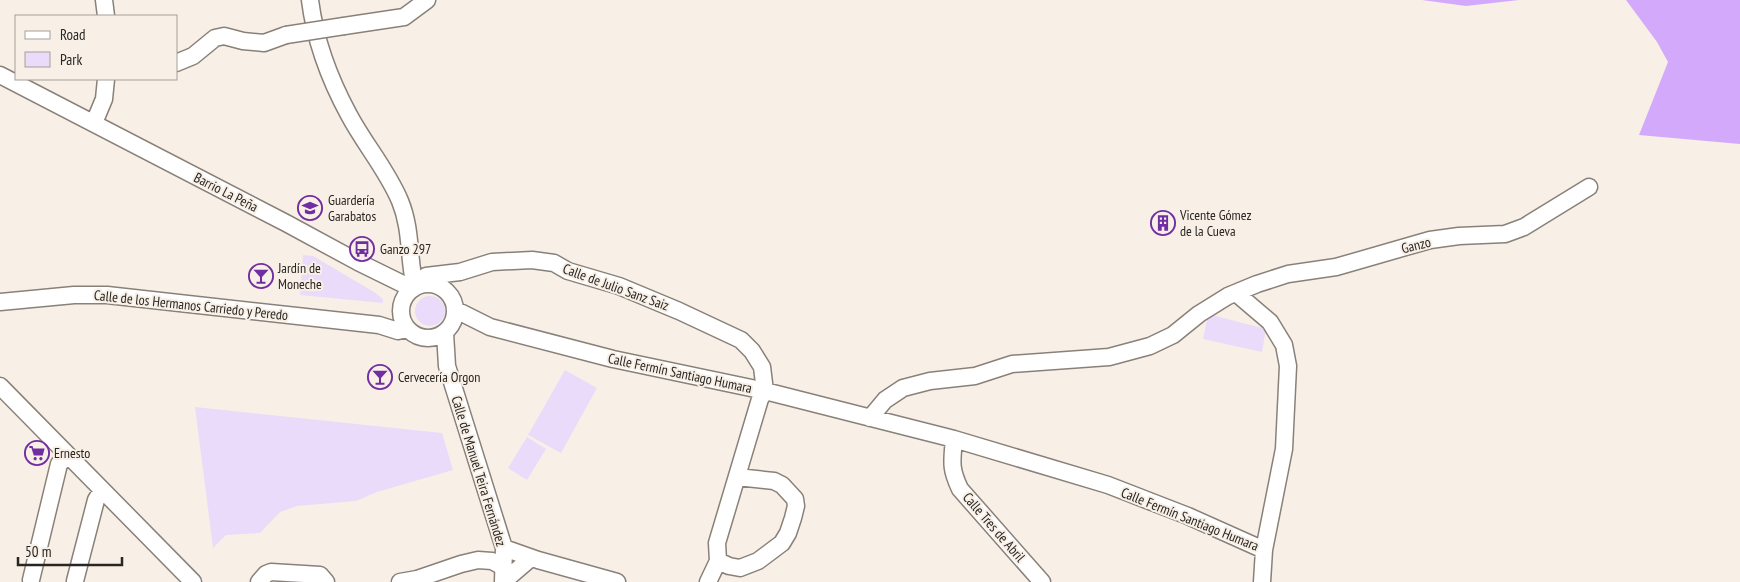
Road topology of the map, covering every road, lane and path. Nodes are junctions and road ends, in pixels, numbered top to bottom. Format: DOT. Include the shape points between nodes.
graph roads {
  1 [pos="104,0"];
  2 [pos="310,0"];
  3 [pos="427,0"];
  4 [pos="106,15"];
  5 [pos="178,62"];
  6 [pos="0,75"];
  7 [pos="106,80"];
  8 [pos="94,123"];
  9 [pos="1589,187"];
  10 [pos="410,248"];
  11 [pos="358,262"];
  12 [pos="382,273"];
  13 [pos="1236,293"];
  14 [pos="414,297"];
  15 [pos="1,303"];
  16 [pos="456,310"];
  17 [pos="490,327"];
  18 [pos="448,330"];
  19 [pos="429,339"];
  20 [pos="446,361"];
  21 [pos="0,386"];
  22 [pos="765,391"];
  23 [pos="870,418"];
  24 [pos="954,439"];
  25 [pos="68,455"];
  26 [pos="737,478"];
  27 [pos="102,490"];
  28 [pos="504,548"];
  29 [pos="1264,550"];
  30 [pos="531,558"];
  31 [pos="718,561"];
  32 [pos="503,577"];
  33 [pos="31,580"];
  34 [pos="75,581"];
  35 [pos="193,582"];
  36 [pos="259,582"];
  37 [pos="326,582"];
  38 [pos="400,582"];
  39 [pos="617,582"];
  40 [pos="708,582"];
  41 [pos="1042,582"];
  42 [pos="1262,582"];
  1 -- 4 [label="street"];
  2 -- 10 [label="street" via="320,49 350,116 380,162 399,200 407,220"];
  3 -- 5 [label="street, bridge" via="404,17 286,35 264,43 224,36 215,38 192,56"];
  6 -- 8 [label="street, Barrio La Peña"];
  7 -- 8 [label="street" via="104,99"];
  8 -- 11 [label="street, Barrio La Peña"];
  9 -- 13 [label="street, Ganzo" via="1524,227 1505,234 1430,240 1336,267 1288,274"];
  10 -- 12 [label="street" via="398,266"];
  10 -- 14 [label="street"];
  11 -- 12 [label="street, Barrio La Peña"];
  11 -- 14 [label="street, Barrio La Peña"];
  12 -- 14 [label="street, Barrio La Peña"];
  13 -- 23 [label="street" via="1199,314 1173,336 1150,346 1109,357 1012,364 975,376 930,381 903,388 885,400"];
  13 -- 29 [label="street, Calle Fermín Santiago Humara" via="1270,322 1284,345 1288,366 1284,449"];
  14 -- 15 [label="street, Calle de los Hermanos Carriedo y Peredo" via="379,325 107,296 74,295"];
  14 -- 16 [label="street" via="438,286 452,296"];
  14 -- 19 [label="street" via="413,334"];
  14 -- 22 [label="street, Calle de Julio Sanz Saiz" via="460,272 492,262 532,260 554,263 680,311 741,340 762,367"];
  16 -- 17 [label="street, Calle Fermín Santiago Humara"];
  16 -- 18 [label="street" via="456,318"];
  17 -- 18 [label="street, Calle Fermín Santiago Humara"];
  17 -- 22 [label="street, Calle Fermín Santiago Humara" via="614,359"];
  18 -- 19 [label="street"];
  18 -- 20 [label="street, Calle de Manuel Teira Fernández"];
  19 -- 20 [label="street, Calle de Manuel Teira Fernández"];
  20 -- 28 [label="street, Calle de Manuel Teira Fernández"];
  21 -- 25 [label="street"];
  22 -- 23 [label="street, Calle Fermín Santiago Humara"];
  22 -- 26 [label="street"];
  23 -- 24 [label="street, Calle Fermín Santiago Humara"];
  24 -- 29 [label="street, Calle Fermín Santiago Humara" via="1108,485"];
  24 -- 41 [label="street, Calle Tres de Abril" via="951,461 960,489"];
  25 -- 27 [label="street"];
  25 -- 33 [label="street" via="59,464"];
  26 -- 31 [label="street" via="717,543"];
  26 -- 31 [label="street" via="782,485 795,499 796,506 782,543 758,561 740,568"];
  27 -- 34 [label="street" via="96,500"];
  27 -- 35 [label="street"];
  28 -- 30 [label="street"];
  28 -- 32 [label="street, Calle de Manuel Teira Fernández"];
  29 -- 42 [label="street"];
  30 -- 32 [label="street"];
  30 -- 39 [label="street"];
  31 -- 40 [label="street"];
  32 -- 38 [label="street" via="492,561 478,560"];
  36 -- 37 [label="street" via="271,572 320,575"];
}
